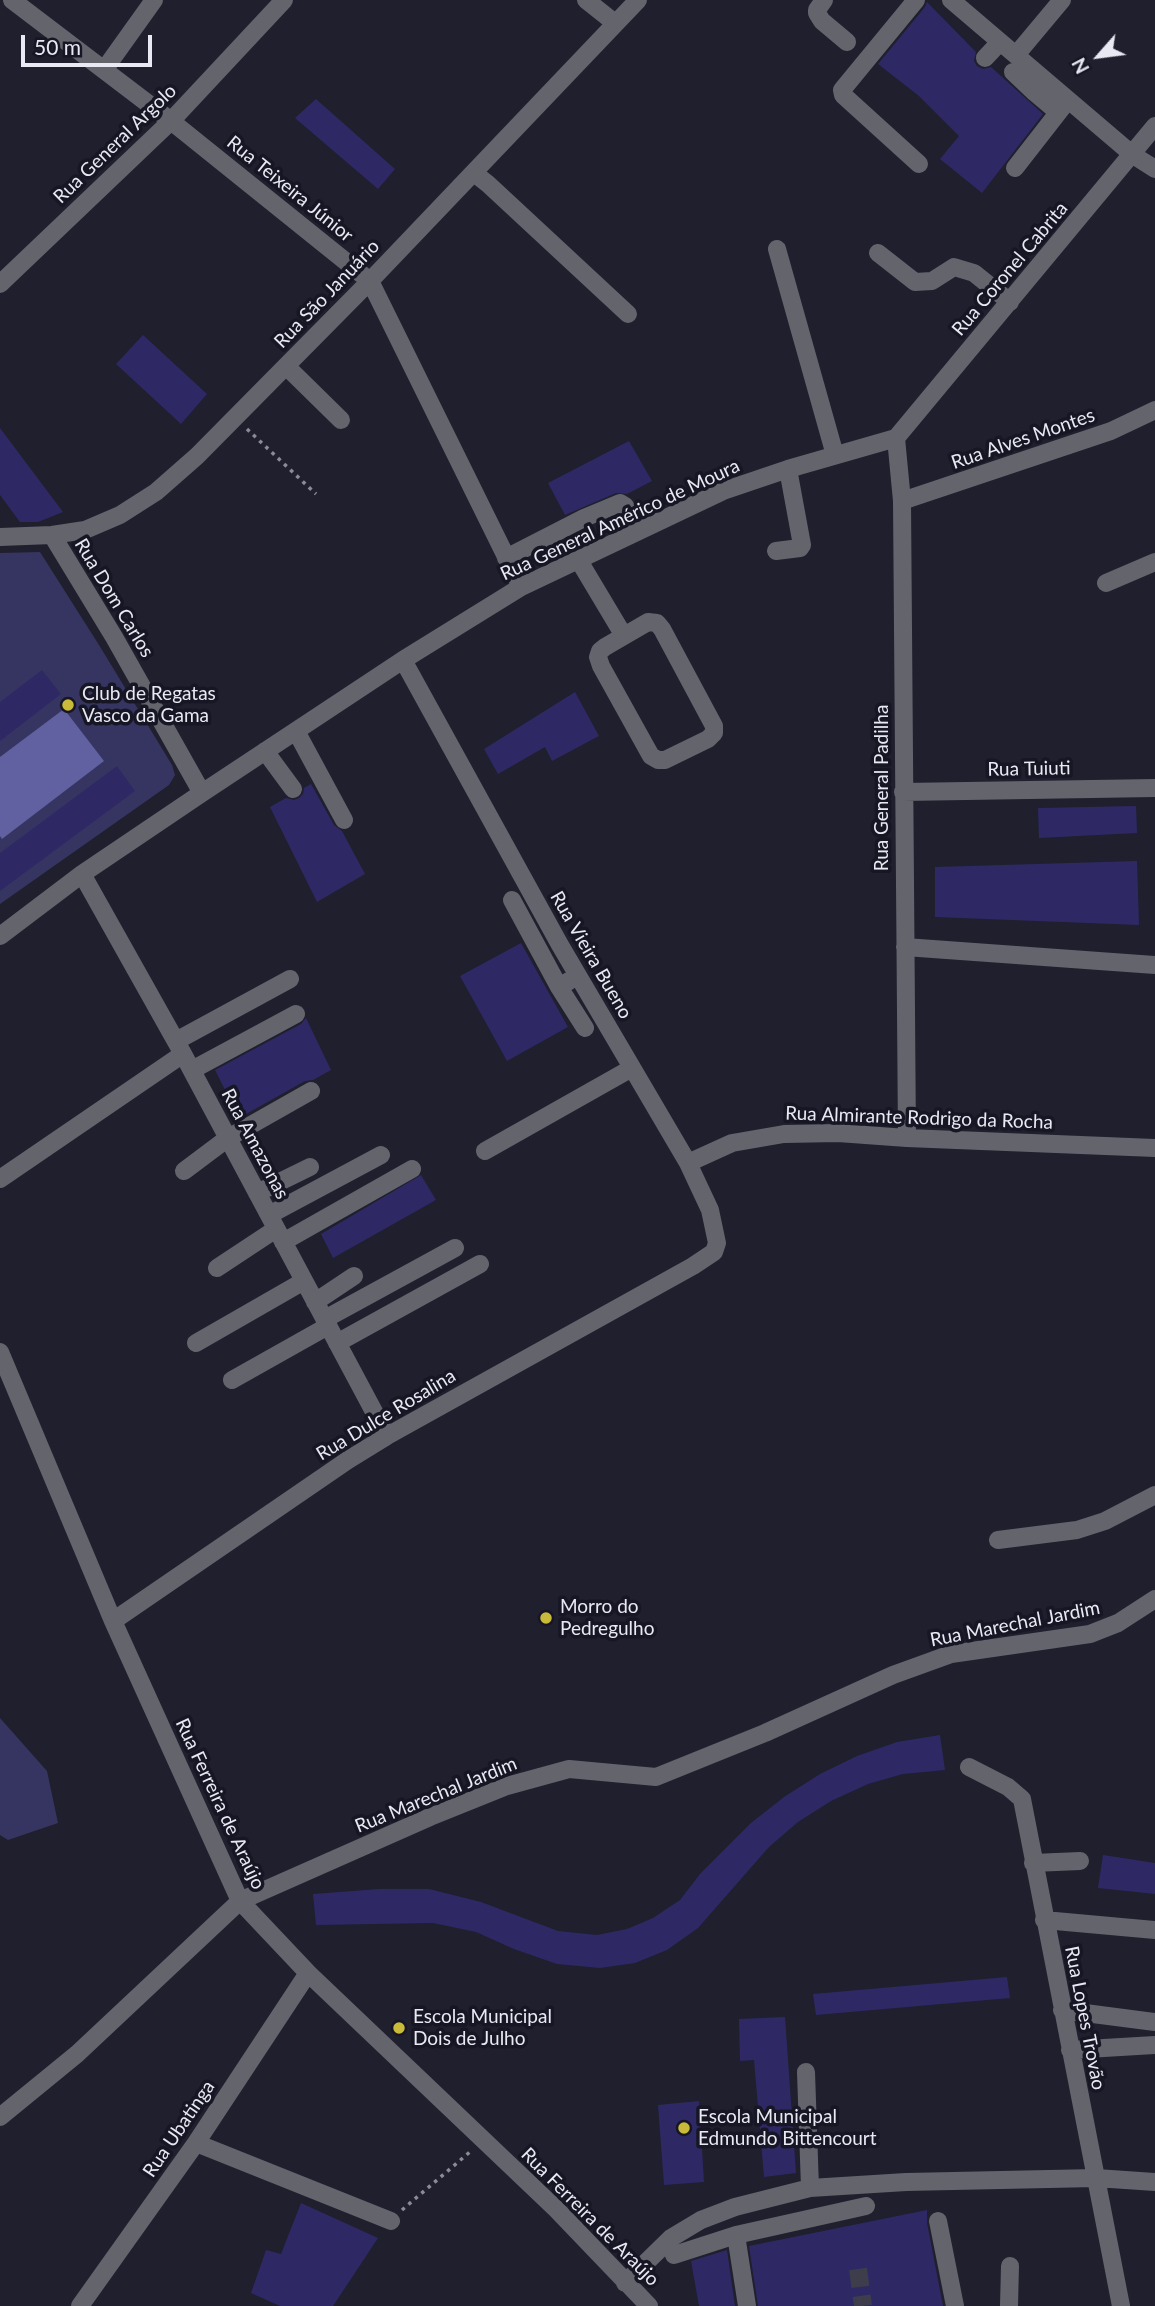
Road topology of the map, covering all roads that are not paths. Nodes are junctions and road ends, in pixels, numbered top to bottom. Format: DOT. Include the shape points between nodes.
graph roads {
  1 [pos="154,0"];
  2 [pos="284,0"];
  3 [pos="586,0"];
  4 [pos="638,0"];
  5 [pos="824,0"];
  6 [pos="916,0"];
  7 [pos="951,0"];
  8 [pos="1062,0"];
  9 [pos="14,1"];
  10 [pos="615,23"];
  11 [pos="1000,41"];
  12 [pos="847,42"];
  13 [pos="985,58"];
  14 [pos="1014,63"];
  15 [pos="104,70"];
  16 [pos="1063,106"];
  17 [pos="171,121"];
  18 [pos="1155,126"];
  19 [pos="1133,155"];
  20 [pos="919,164"];
  21 [pos="1015,168"];
  22 [pos="1155,169"];
  23 [pos="474,173"];
  24 [pos="777,249"];
  25 [pos="878,253"];
  26 [pos="370,281"];
  27 [pos="0,284"];
  28 [pos="1010,302"];
  29 [pos="628,314"];
  30 [pos="286,366"];
  31 [pos="1155,410"];
  32 [pos="341,420"];
  33 [pos="897,438"];
  34 [pos="835,456"];
  35 [pos="788,469"];
  36 [pos="902,501"];
  37 [pos="639,531"];
  38 [pos="52,535"];
  39 [pos="0,537"];
  40 [pos="776,551"];
  41 [pos="506,558"];
  42 [pos="578,559"];
  43 [pos="1155,562"];
  44 [pos="1106,583"];
  45 [pos="521,587"];
  46 [pos="624,636"];
  47 [pos="403,660"];
  48 [pos="296,731"];
  49 [pos="265,751"];
  50 [pos="293,789"];
  51 [pos="1155,789"];
  52 [pos="903,792"];
  53 [pos="202,793"];
  54 [pos="344,820"];
  55 [pos="82,874"];
  56 [pos="512,900"];
  57 [pos="0,936"];
  58 [pos="905,947"];
  59 [pos="1155,965"];
  60 [pos="578,975"];
  61 [pos="290,979"];
  62 [pos="559,987"];
  63 [pos="296,1014"];
  64 [pos="585,1028"];
  65 [pos="184,1055"];
  66 [pos="632,1068"];
  67 [pos="311,1091"];
  68 [pos="228,1138"];
  69 [pos="906,1138"];
  70 [pos="1155,1148"];
  71 [pos="485,1151"];
  72 [pos="381,1155"];
  73 [pos="688,1163"];
  74 [pos="310,1167"];
  75 [pos="412,1169"];
  76 [pos="184,1171"];
  77 [pos="0,1179"];
  78 [pos="257,1193"];
  79 [pos="276,1229"];
  80 [pos="455,1248"];
  81 [pos="480,1264"];
  82 [pos="693,1266"];
  83 [pos="217,1268"];
  84 [pos="354,1276"];
  85 [pos="304,1281"];
  86 [pos="316,1302"];
  87 [pos="326,1323"];
  88 [pos="196,1343"];
  89 [pos="337,1343"];
  90 [pos="0,1352"];
  91 [pos="232,1380"];
  92 [pos="387,1436"];
  93 [pos="1155,1495"];
  94 [pos="998,1540"];
  95 [pos="1155,1599"];
  96 [pos="113,1621"];
  97 [pos="969,1767"];
  98 [pos="1080,1861"];
  99 [pos="1032,1863"];
  100 [pos="240,1901"];
  101 [pos="1044,1920"];
  102 [pos="1155,1930"];
  103 [pos="308,1973"];
  104 [pos="1062,2010"];
  105 [pos="1155,2022"];
  106 [pos="1155,2045"];
  107 [pos="1070,2050"];
  108 [pos="806,2072"];
  109 [pos="0,2117"];
  110 [pos="196,2143"];
  111 [pos="1096,2178"];
  112 [pos="1155,2182"];
  113 [pos="810,2188"];
  114 [pos="866,2206"];
  115 [pos="391,2221"];
  116 [pos="939,2221"];
  117 [pos="736,2235"];
  118 [pos="674,2255"];
  119 [pos="1010,2266"];
  120 [pos="625,2283"];
  121 [pos="80,2306"];
  122 [pos="649,2306"];
  123 [pos="747,2306"];
  124 [pos="955,2306"];
  125 [pos="1009,2306"];
  126 [pos="1121,2306"];
  1 -- 15 [label="street"];
  2 -- 17 [label="street, Rua General Argolo"];
  3 -- 10 [label="street"];
  4 -- 10 [label="street, Rua São Januário"];
  5 -- 12 [label="street" via="817,13"];
  6 -- 20 [label="street" via="842,90"];
  7 -- 11 [label="street"];
  8 -- 14 [label="street"];
  9 -- 15 [label="street, Rua Teixeira Júnior"];
  10 -- 23 [label="street, Rua São Januário"];
  11 -- 13 [label="street"];
  11 -- 14 [label="street"];
  14 -- 16 [label="street"];
  15 -- 17 [label="street, Rua Teixeira Júnior"];
  16 -- 19 [label="street"];
  16 -- 21 [label="street"];
  17 -- 26 [label="street, Rua Teixeira Júnior"];
  17 -- 27 [label="street, Rua General Argolo"];
  18 -- 19 [label="street, Rua Coronel Cabrita"];
  19 -- 22 [label="street"];
  19 -- 28 [label="street, Rua Coronel Cabrita"];
  23 -- 26 [label="street, Rua São Januário"];
  23 -- 29 [label="street"];
  24 -- 34 [label="street"];
  25 -- 28 [label="street" via="915,282 932,281 954,267 974,273"];
  26 -- 30 [label="street, Rua São Januário"];
  26 -- 41 [label="street, Rua Teixeira Júnior"];
  28 -- 33 [label="street, Rua Coronel Cabrita"];
  30 -- 32 [label="street"];
  30 -- 38 [label="street, Rua São Januário" via="156,492 85,530"];
  31 -- 36 [label="street, Rua Alves Montes" via="1111,431"];
  33 -- 34 [label="street, Rua General Américo de Moura"];
  33 -- 36 [label="street, Rua General Padilha"];
  34 -- 35 [label="street, Rua General Américo de Moura"];
  35 -- 37 [label="street, Rua General Américo de Moura" via="723,491"];
  35 -- 40 [label="street" via="802,545"];
  36 -- 52 [label="street, Rua General Padilha"];
  37 -- 41 [label="street" via="620,503"];
  37 -- 42 [label="street, Rua General Américo de Moura"];
  38 -- 39 [label="street, Rua São Januário"];
  38 -- 53 [label="street, Rua Dom Carlos"];
  41 -- 45 [label="street, Rua Teixeira Júnior"];
  42 -- 45 [label="street, Rua General Américo de Moura"];
  42 -- 46 [label="street"];
  43 -- 44 [label="street"];
  45 -- 47 [label="street, Rua General Américo de Moura"];
  46 -- 46 [label="street" via="598,657 651,756 665,760 708,739 714,726 662,629 648,622"];
  47 -- 48 [label="street, Rua General Américo de Moura"];
  47 -- 60 [label="street, Rua Vieira Bueno"];
  48 -- 49 [label="street, Rua General Américo de Moura"];
  48 -- 54 [label="street"];
  49 -- 50 [label="street"];
  49 -- 53 [label="street, Rua General Américo de Moura"];
  51 -- 52 [label="street, Rua Tuiuti"];
  52 -- 58 [label="street, Rua General Padilha"];
  53 -- 55 [label="street, Rua General Américo de Moura"];
  55 -- 57 [label="street, Rua General Américo de Moura"];
  55 -- 65 [label="street, Rua Amazonas"];
  56 -- 62 [label="street"];
  58 -- 59 [label="street"];
  58 -- 69 [label="street, Rua General Padilha"];
  60 -- 62 [label="street"];
  60 -- 66 [label="street, Rua Vieira Bueno"];
  61 -- 65 [label="street"];
  62 -- 64 [label="street"];
  63 -- 65 [label="street"];
  65 -- 68 [label="street, Rua Amazonas"];
  65 -- 77 [label="street"];
  66 -- 71 [label="street"];
  66 -- 73 [label="street, Rua Vieira Bueno"];
  67 -- 68 [label="street"];
  68 -- 76 [label="street"];
  68 -- 78 [label="street, Rua Amazonas"];
  69 -- 70 [label="street, Rua Almirante Rodrigo da Rocha"];
  69 -- 73 [label="street, Rua Almirante Rodrigo da Rocha" via="784,1134 732,1143"];
  72 -- 79 [label="street"];
  73 -- 82 [label="street, Rua Vieira Bueno" via="710,1210 717,1243 714,1252"];
  74 -- 78 [label="street"];
  75 -- 79 [label="street"];
  78 -- 79 [label="street, Rua Amazonas"];
  79 -- 83 [label="street"];
  79 -- 85 [label="street, Rua Amazonas"];
  80 -- 87 [label="street"];
  81 -- 89 [label="street"];
  82 -- 92 [label="street, Rua Dulce Rosalina"];
  84 -- 86 [label="street"];
  85 -- 86 [label="street, Rua Amazonas"];
  85 -- 88 [label="street"];
  86 -- 87 [label="street, Rua Amazonas"];
  87 -- 89 [label="street, Rua Amazonas"];
  87 -- 91 [label="street"];
  89 -- 92 [label="street, Rua Amazonas"];
  90 -- 96 [label="street, Rua Ferreira de Araújo"];
  92 -- 96 [label="street, Rua Dulce Rosalina"];
  93 -- 94 [label="street" via="1077,1530"];
  95 -- 100 [label="street, Rua Marechal Jardim" via="1118,1623 1090,1634 951,1654 656,1777 569,1769 507,1786"];
  96 -- 100 [label="street, Rua Ferreira de Araújo"];
  97 -- 99 [label="street, Rua Lopes Trovão" via="1009,1787 1021,1800"];
  98 -- 99 [label="street"];
  99 -- 101 [label="street, Rua Lopes Trovão"];
  100 -- 103 [label="street, Rua Ferreira de Araújo"];
  100 -- 109 [label="street, Rua Marechal Jardim" via="77,2054"];
  101 -- 102 [label="street"];
  101 -- 104 [label="street, Rua Lopes Trovão"];
  103 -- 110 [label="street, Rua Ubatinga"];
  103 -- 120 [label="street, Rua Ferreira de Araújo" via="556,2209"];
  104 -- 105 [label="street"];
  104 -- 107 [label="street, Rua Lopes Trovão"];
  106 -- 107 [label="street"];
  107 -- 111 [label="street, Rua Lopes Trovão"];
  108 -- 113 [label="street"];
  110 -- 115 [label="street"];
  110 -- 121 [label="street, Rua Ubatinga"];
  111 -- 112 [label="street"];
  111 -- 113 [label="street"];
  111 -- 126 [label="street, Rua Lopes Trovão"];
  113 -- 120 [label="street" via="701,2220 671,2238"];
  114 -- 117 [label="street"];
  116 -- 124 [label="street"];
  117 -- 118 [label="street"];
  117 -- 123 [label="street"];
  119 -- 125 [label="street"];
  120 -- 122 [label="street, Rua Ferreira de Araújo"];
}
